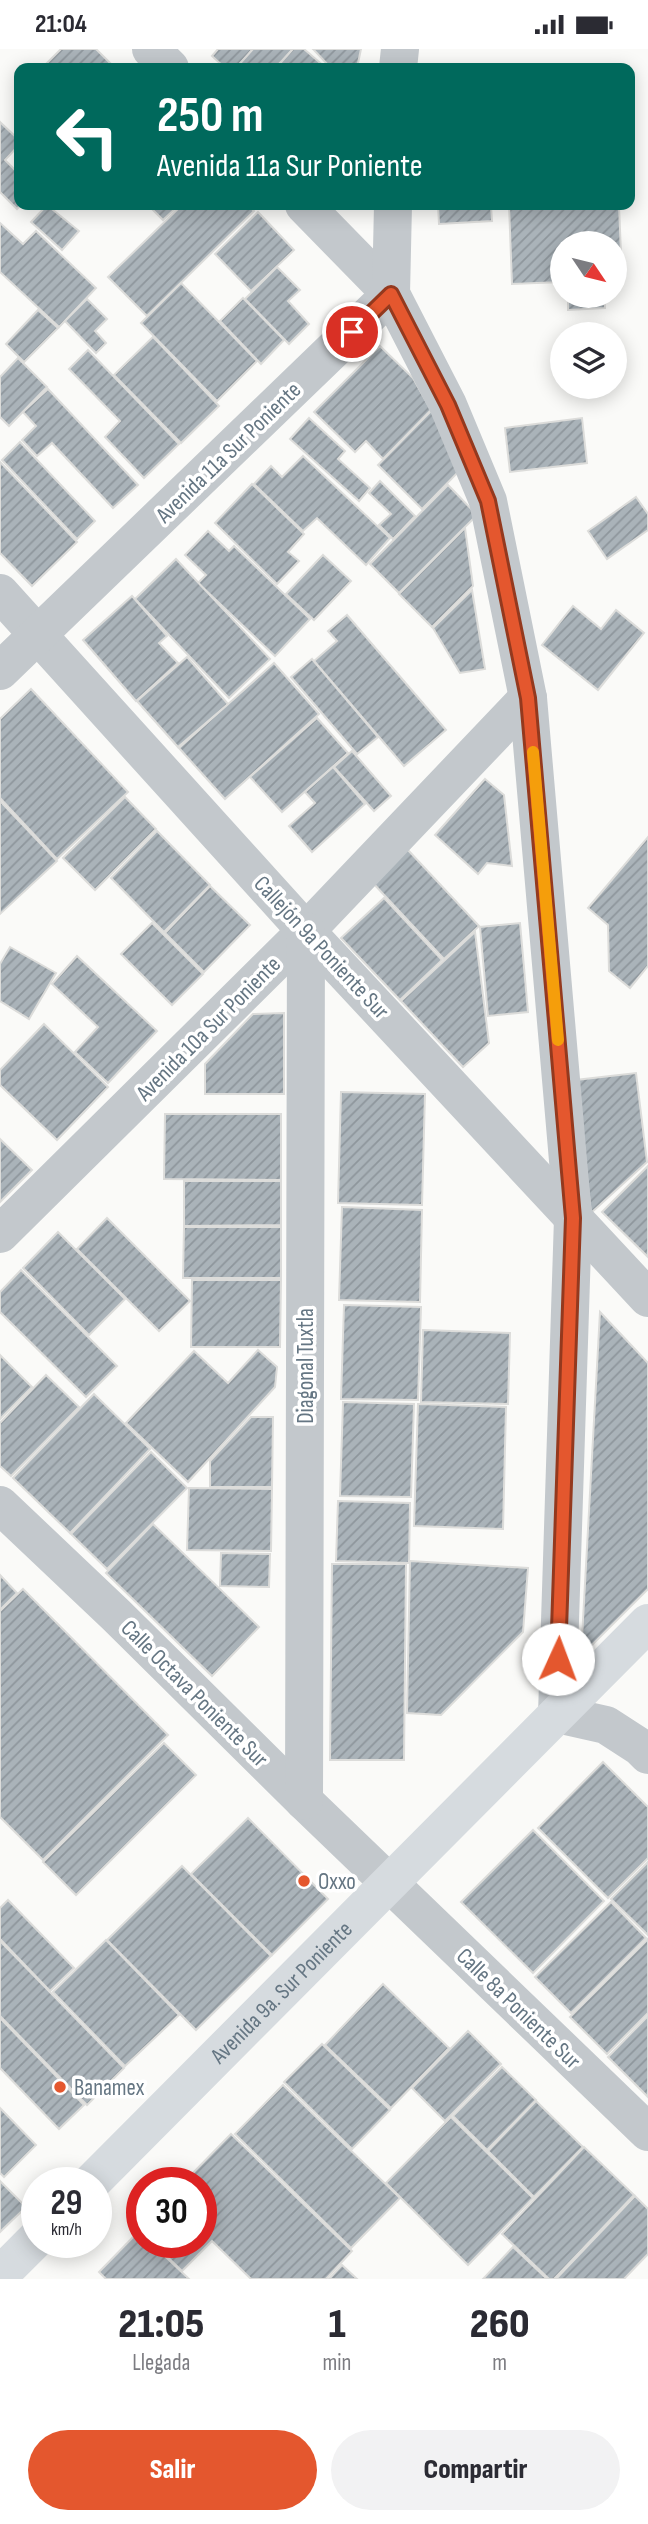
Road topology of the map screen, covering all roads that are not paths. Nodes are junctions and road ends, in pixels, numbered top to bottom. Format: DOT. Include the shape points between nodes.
graph roads {
  1 [pos="151,49"];
  2 [pos="165,63"];
  3 [pos="309,210"];
  4 [pos="393,210"];
  5 [pos="391,294"];
  6 [pos="0,593"];
  7 [pos="38,635"];
  8 [pos="0,671"];
  9 [pos="528,698"];
  10 [pos="306,931"];
  11 [pos="573,1218"];
  12 [pos="0,1234"];
  13 [pos="648,1298"];
  14 [pos="0,1505"];
  15 [pos="648,1623"];
  16 [pos="557,1714"];
  17 [pos="648,1755"];
  18 [pos="304,1801"];
  19 [pos="389,1883"];
  20 [pos="648,2132"];
  21 [pos="107,2167"];
  22 [pos="21,2254"];
  23 [pos="0,2275"];
  1 -- 2 [label="street"];
  3 -- 5 [label="street"];
  4 -- 5 [label="street"];
  5 -- 7 [label="street, Avenida 11a Sur Poniente"];
  5 -- 9 [label="street" via="448,405 488,501"];
  6 -- 7 [label="street, Callejón 9a Poniente Sur"];
  7 -- 8 [label="street, Avenida 11a Sur Poniente"];
  7 -- 10 [label="street, Callejón 9a Poniente Sur"];
  9 -- 10 [label="street, Avenida 10a Sur Poniente"];
  9 -- 11 [label="street"];
  10 -- 11 [label="street, Callejón 9a Poniente Sur"];
  10 -- 12 [label="street, Avenida 10a Sur Poniente"];
  10 -- 18 [label="street, Diagonal Tuxtla"];
  11 -- 13 [label="street, Callejón 9a Poniente Sur"];
  11 -- 16 [label="street"];
  14 -- 18 [label="street, Calle Octava Poniente Sur"];
  15 -- 16 [label="main road, Avenida 9a. Sur Poniente"];
  16 -- 17 [label="street" via="606,1725"];
  16 -- 19 [label="main road, Avenida 9a. Sur Poniente"];
  18 -- 19 [label="street, Calle Octava Poniente Sur"];
  19 -- 20 [label="street, Calle 8a Poniente Sur"];
  19 -- 21 [label="main road, Avenida 9a. Sur Poniente"];
  22 -- 23 [label="main road"];
}
